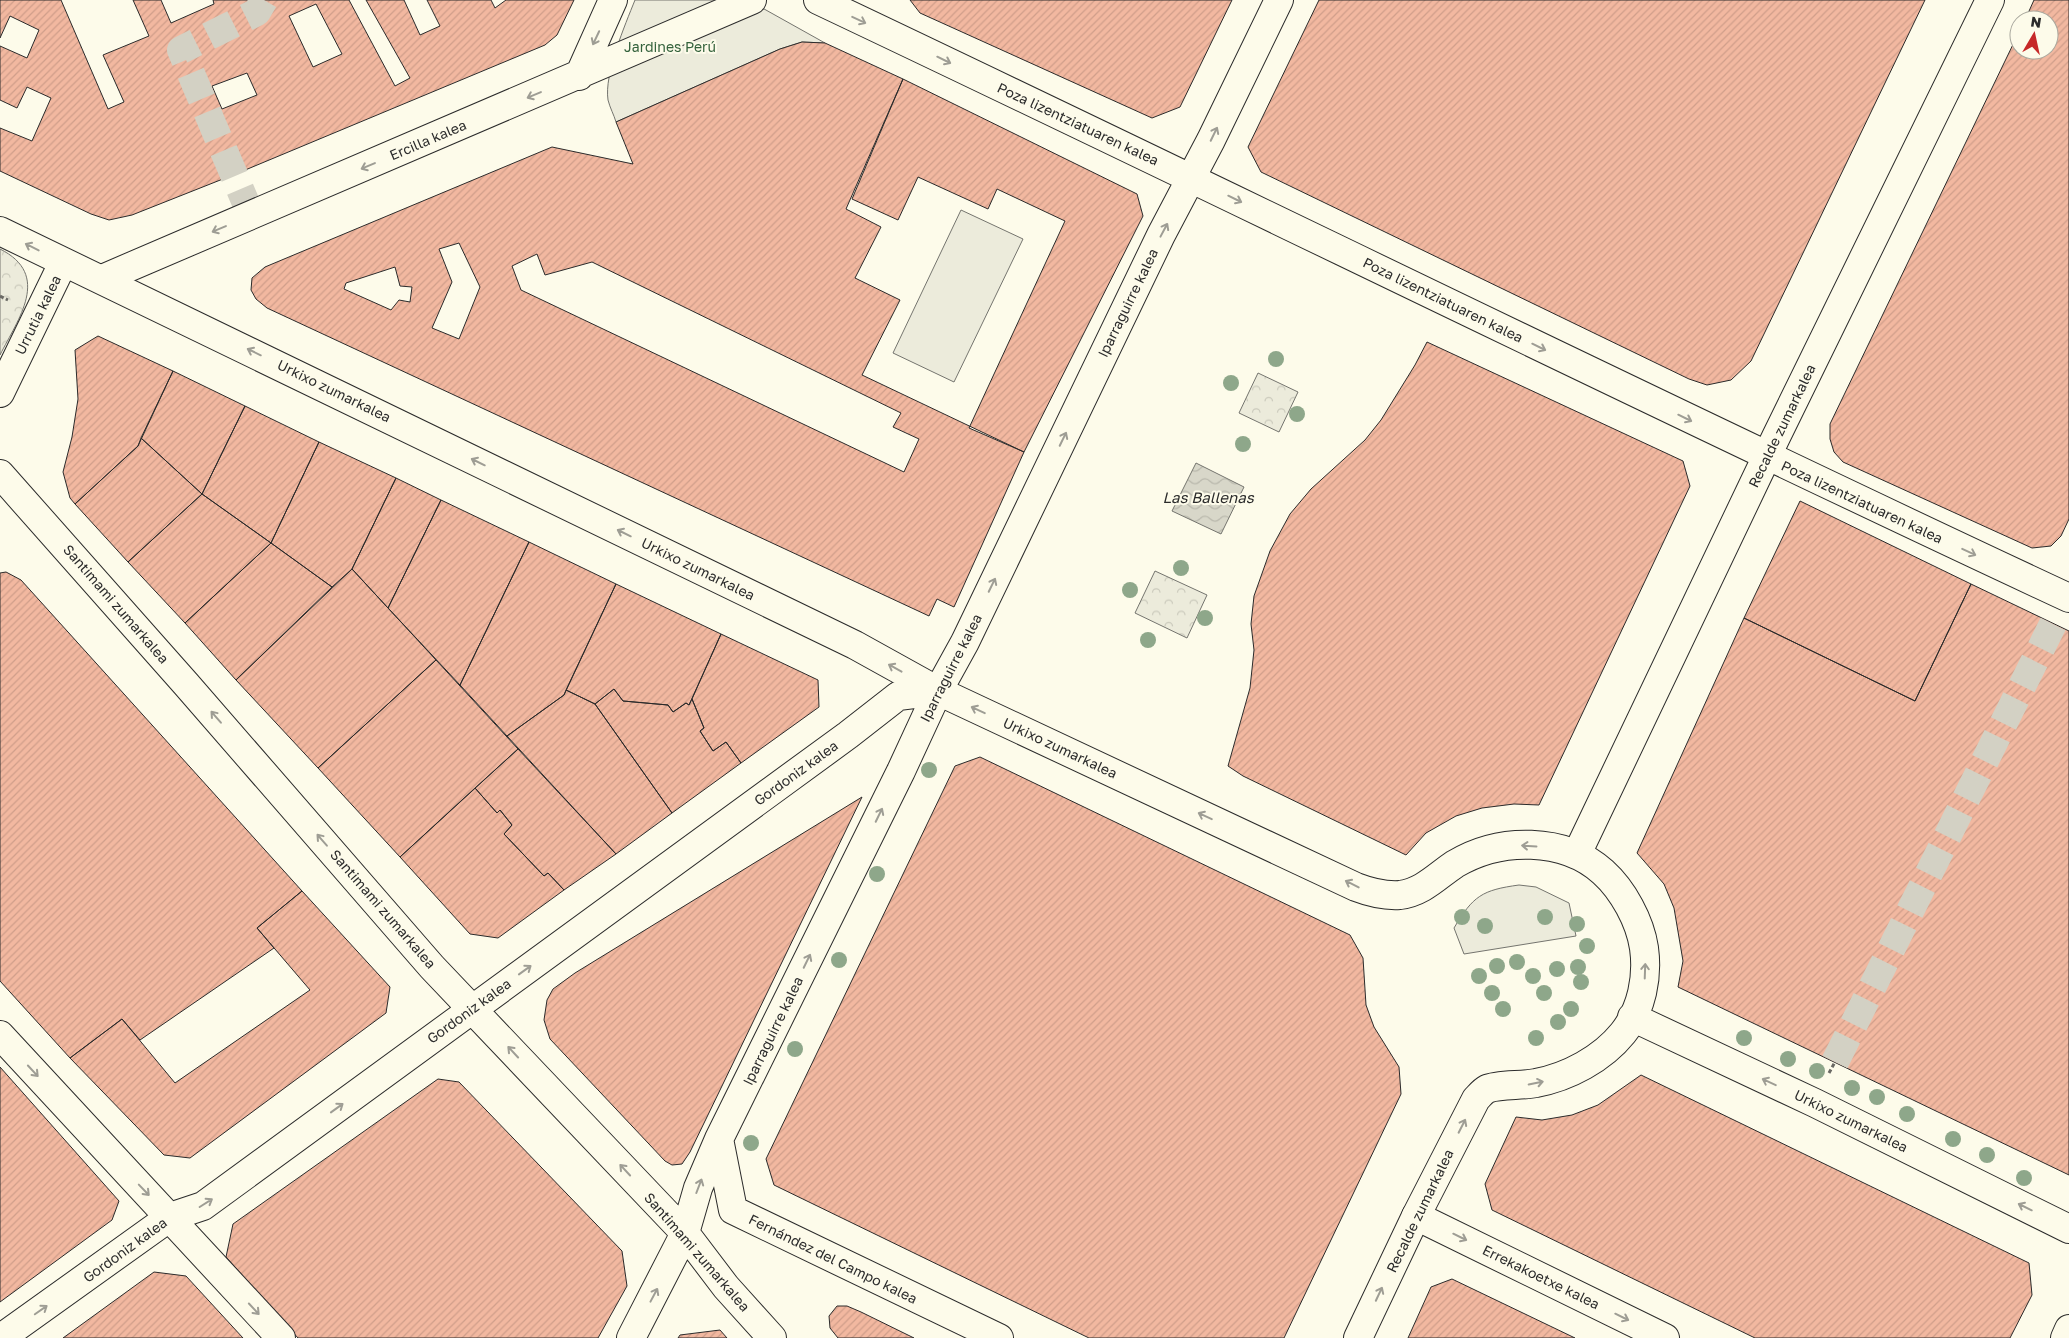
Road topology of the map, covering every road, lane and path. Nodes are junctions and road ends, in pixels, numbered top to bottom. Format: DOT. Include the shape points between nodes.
graph roads {
  1 [pos="613,0"];
  2 [pos="752,0"];
  3 [pos="818,0"];
  4 [pos="1279,0"];
  5 [pos="1990,0"];
  6 [pos="579,76"];
  7 [pos="1192,178"];
  8 [pos="0,231"];
  9 [pos="63,263"];
  10 [pos="102,279"];
  11 [pos="0,296"];
  12 [pos="13,302"];
  13 [pos="0,393"];
  14 [pos="1766,457"];
  15 [pos="0,474"];
  16 [pos="2068,595"];
  17 [pos="938,691"];
  18 [pos="1577,854"];
  19 [pos="472,1009"];
  20 [pos="1632,1017"];
  21 [pos="0,1035"];
  22 [pos="719,1139"];
  23 [pos="1416,1216"];
  24 [pos="170,1217"];
  25 [pos="2069,1228"];
  26 [pos="685,1233"];
  27 [pos="2069,1329"];
  28 [pos="1,1338"];
  29 [pos="281,1338"];
  30 [pos="631,1338"];
  31 [pos="772,1338"];
  32 [pos="999,1338"];
  33 [pos="1358,1338"];
  34 [pos="1666,1338"];
  35 [pos="2065,1338"];
  1 -- 6 [label="street, one-way"];
  2 -- 6 [label="street, Ercilla kalea"];
  3 -- 7 [label="street, Poza lizentziatuaren kalea, one-way"];
  7 -- 4 [label="street, Iparraguirre kalea, one-way"];
  5 -- 14 [label="street, Recalde zumarkalea"];
  6 -- 10 [label="street, Ercilla kalea, one-way"];
  7 -- 14 [label="street, Poza lizentziatuaren kalea, one-way"];
  17 -- 7 [label="street, Iparraguirre kalea, one-way"];
  9 -- 8 [label="street, Urkixo zumarkalea, one-way"];
  9 -- 10 [label="street, Urkixo zumarkalea"];
  9 -- 13 [label="street, Urrutia kalea"];
  17 -- 10 [label="street, Urkixo zumarkalea, one-way" via="855,645"];
  11 -- 12 [label="path"];
  14 -- 16 [label="street, Poza lizentziatuaren kalea, one-way"];
  14 -- 18 [label="street, Recalde zumarkalea"];
  19 -- 15 [label="street, Santimami zumarkalea, one-way"];
  18 -- 17 [label="street, Urkixo zumarkalea, one-way" via="1529,845 1498,847 1472,855 1426,886 1399,895 1371,892"];
  19 -- 17 [label="street, Gordoniz kalea, one-way" via="898,696"];
  22 -- 17 [label="street, Iparraguirre kalea, one-way"];
  20 -- 18 [label="street, one-way" via="1645,982 1644,944 1638,926 1612,880"];
  24 -- 19 [label="street, Gordoniz kalea, one-way" via="203,1206"];
  26 -- 19 [label="street, Santimami zumarkalea, one-way"];
  23 -- 20 [label="street, Recalde zumarkalea, one-way" via="1476,1099 1488,1089 1536,1083 1569,1073 1612,1044"];
  25 -- 20 [label="street, Urkixo zumarkalea, one-way"];
  21 -- 24 [label="street, one-way"];
  26 -- 22 [label="street, Iparraguirre kalea, one-way" via="698,1188"];
  22 -- 32 [label="street, Fernández del Campo kalea" via="733,1210"];
  33 -- 23 [label="street, Recalde zumarkalea, one-way"];
  23 -- 34 [label="street, Errekakoetxe kalea, one-way"];
  28 -- 24 [label="street, Gordoniz kalea, one-way"];
  24 -- 29 [label="street, one-way"];
  30 -- 26 [label="street, Iparraguirre kalea, one-way"];
  26 -- 31 [label="street, Santimami zumarkalea" via="726,1287"];
  27 -- 35 [label="street"];
}
